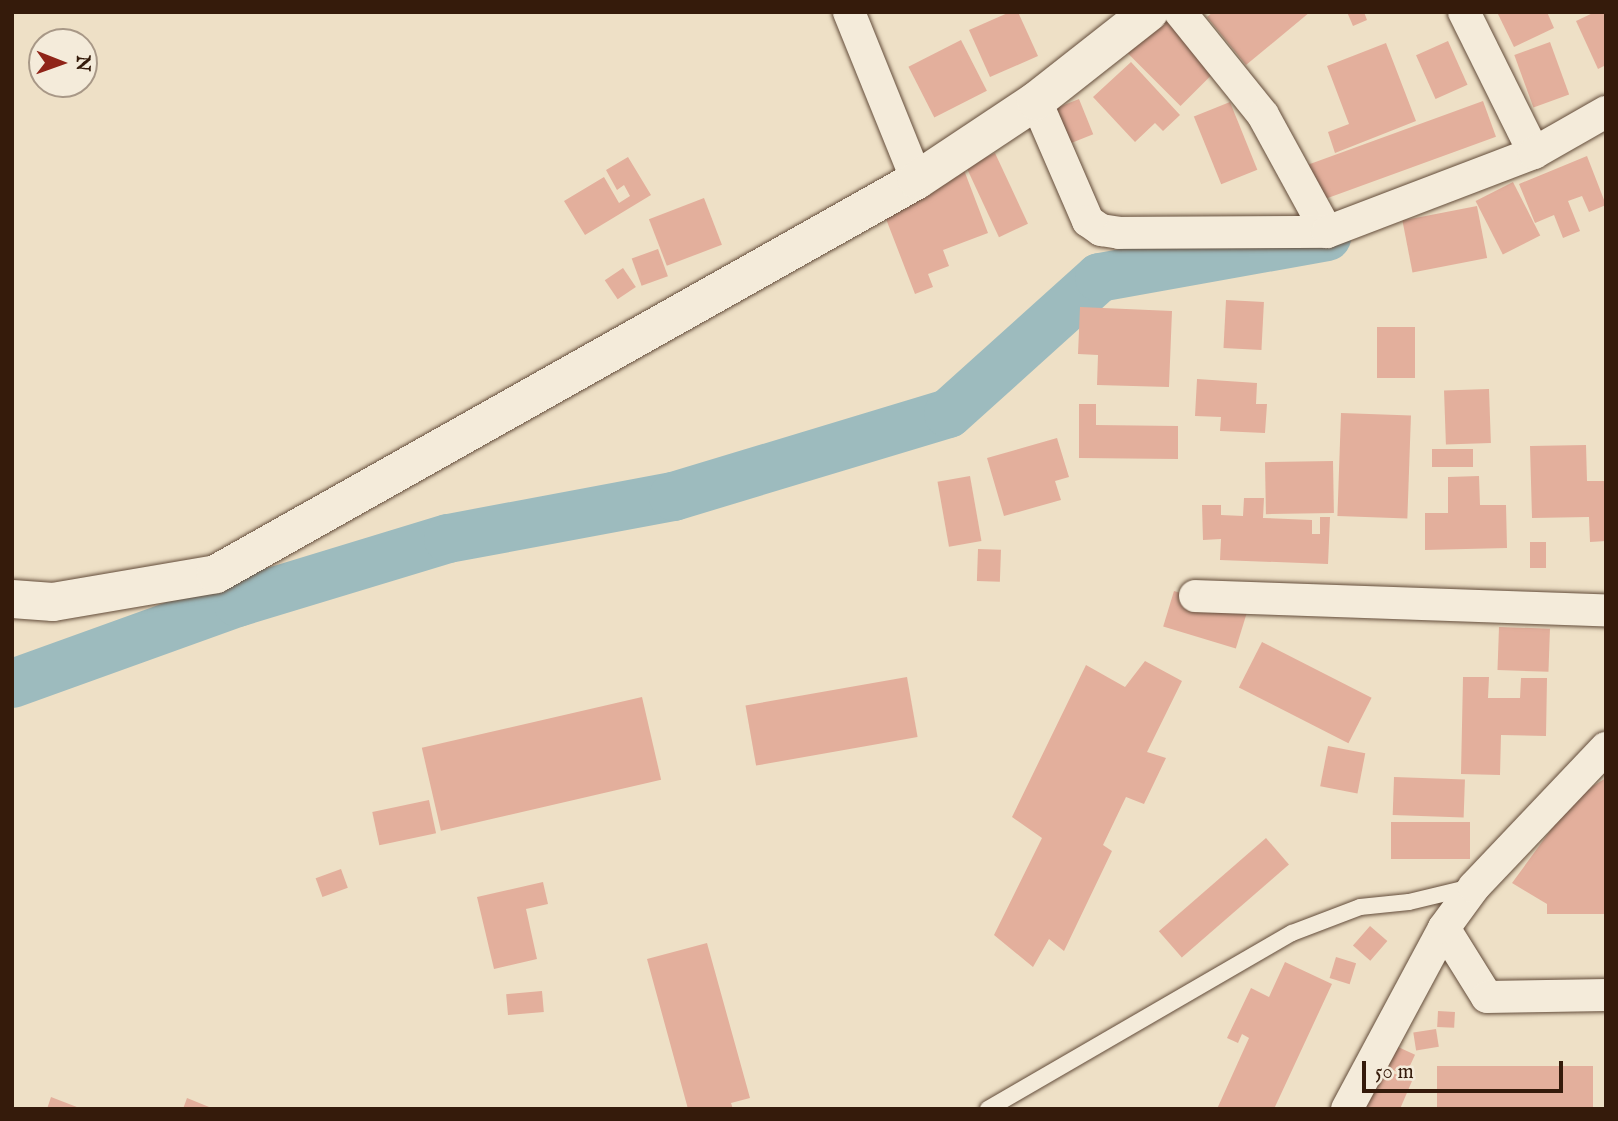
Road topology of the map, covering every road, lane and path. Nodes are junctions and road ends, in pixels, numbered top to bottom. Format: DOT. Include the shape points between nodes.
graph roads {
  1 [pos="849,12"];
  2 [pos="1149,12"];
  3 [pos="1180,12"];
  4 [pos="1464,12"];
  5 [pos="1036,101"];
  6 [pos="1606,112"];
  7 [pos="1534,153"];
  8 [pos="917,180"];
  9 [pos="1327,232"];
  10 [pos="1195,596"];
  11 [pos="12,599"];
  12 [pos="1606,610"];
  13 [pos="1606,748"];
  14 [pos="1474,887"];
  15 [pos="1444,928"];
  16 [pos="1606,995"];
  17 [pos="1005,1104"];
  18 [pos="988,1109"];
  19 [pos="1348,1109"];
  1 -- 8 [label="street"];
  2 -- 5 [label="street"];
  3 -- 9 [label="street" via="1263,115"];
  4 -- 7 [label="street"];
  5 -- 8 [label="street"];
  5 -- 9 [label="street" via="1088,221 1101,230"];
  6 -- 7 [label="street"];
  7 -- 9 [label="street"];
  8 -- 11 [label="street" via="216,574 53,603"];
  10 -- 12 [label="street"];
  13 -- 14 [label="street"];
  14 -- 15 [label="street"];
  14 -- 17 [label="lane" via="1409,902 1360,907 1292,933"];
  15 -- 16 [label="street" via="1487,998"];
  15 -- 19 [label="street"];
  17 -- 18 [label="lane"];
}
